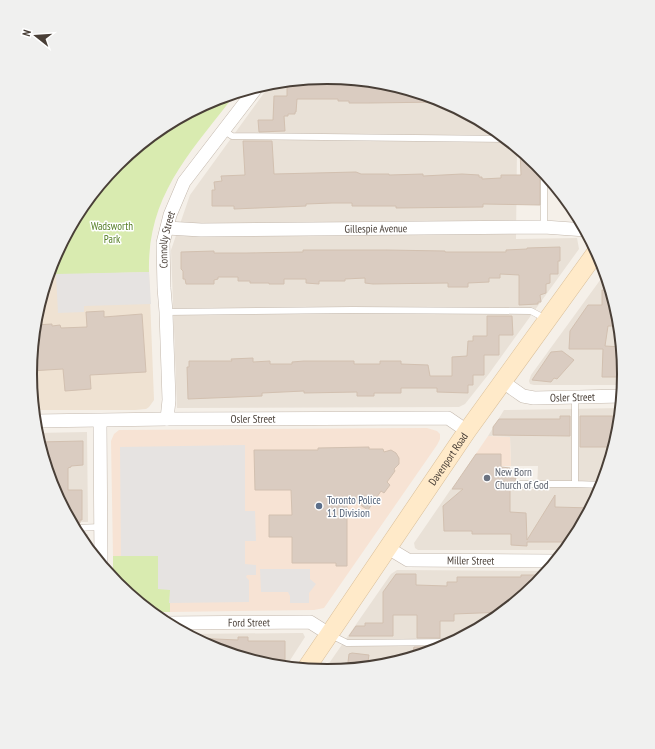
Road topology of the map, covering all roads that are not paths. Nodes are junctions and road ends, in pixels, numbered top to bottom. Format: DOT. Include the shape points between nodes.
graph roads {
  1 [pos="251,94"];
  2 [pos="223,130"];
  3 [pos="496,138"];
  4 [pos="544,181"];
  5 [pos="544,227"];
  6 [pos="167,228"];
  7 [pos="579,230"];
  8 [pos="593,257"];
  9 [pos="166,312"];
  10 [pos="547,319"];
  11 [pos="503,382"];
  12 [pos="617,396"];
  13 [pos="576,397"];
  14 [pos="167,419"];
  15 [pos="41,421"];
  16 [pos="100,421"];
  17 [pos="467,431"];
  18 [pos="518,484"];
  19 [pos="575,484"];
  20 [pos="596,485"];
  21 [pos="101,527"];
  22 [pos="81,528"];
  23 [pos="388,548"];
  24 [pos="101,556"];
  25 [pos="551,560"];
  26 [pos="177,623"];
  27 [pos="329,634"];
  28 [pos="441,642"];
  29 [pos="309,664"];
  1 -- 2 [label="street, Connolly Street"];
  2 -- 3 [label="lane" via="232,136"];
  2 -- 6 [label="street, Connolly Street" via="184,182 170,214"];
  4 -- 5 [label="lane"];
  5 -- 6 [label="street, Gillespie Avenue" via="208,230"];
  5 -- 7 [label="street, Gillespie Avenue"];
  6 -- 9 [label="street, Connolly Street" via="163,243"];
  8 -- 10 [label="street, Davenport Road"];
  9 -- 10 [label="lane" via="531,311"];
  9 -- 14 [label="street, Connolly Street" via="169,400"];
  10 -- 11 [label="street, Davenport Road"];
  11 -- 13 [label="street, Osler Street" via="523,396"];
  11 -- 17 [label="street, Davenport Road"];
  12 -- 13 [label="street, Osler Street"];
  13 -- 19 [label="lane"];
  14 -- 16 [label="street, Osler Street"];
  14 -- 17 [label="street, Osler Street" via="448,418"];
  15 -- 16 [label="street, Osler Street"];
  16 -- 21 [label="street"];
  17 -- 23 [label="street, Davenport Road"];
  18 -- 19 [label="lane"];
  19 -- 20 [label="lane"];
  21 -- 22 [label="lane"];
  21 -- 24 [label="street"];
  23 -- 25 [label="street, Miller Street" via="408,560"];
  23 -- 27 [label="street, Davenport Road"];
  26 -- 27 [label="street, Ford Street" via="310,622"];
  27 -- 28 [label="lane" via="348,643"];
  27 -- 29 [label="street, Davenport Road"];
}
